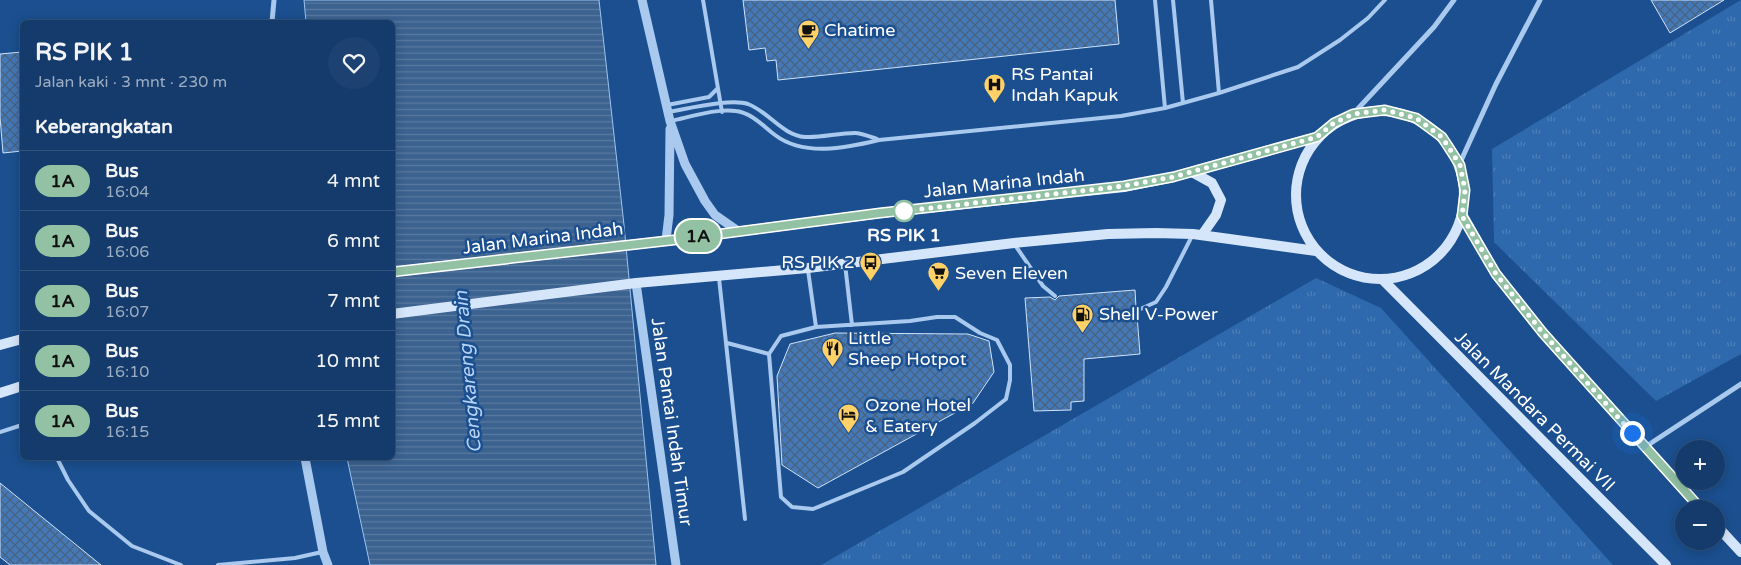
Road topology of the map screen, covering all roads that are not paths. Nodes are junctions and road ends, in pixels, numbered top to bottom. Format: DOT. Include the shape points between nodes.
graph roads {
  1 [pos="274,0"];
  2 [pos="642,0"];
  3 [pos="703,0"];
  4 [pos="1155,0"];
  5 [pos="1174,0"];
  6 [pos="1211,0"];
  7 [pos="1385,0"];
  8 [pos="1454,0"];
  9 [pos="1540,0"];
  10 [pos="272,20"];
  11 [pos="717,89"];
  12 [pos="1219,93"];
  13 [pos="1182,103"];
  14 [pos="720,104"];
  15 [pos="1165,108"];
  16 [pos="668,112"];
  17 [pos="722,112"];
  18 [pos="1353,114"];
  19 [pos="1317,137"];
  20 [pos="879,140"];
  21 [pos="1460,165"];
  22 [pos="1192,172"];
  23 [pos="1462,216"];
  24 [pos="738,231"];
  25 [pos="1197,235"];
  26 [pos="666,240"];
  27 [pos="1014,243"];
  28 [pos="1316,250"];
  29 [pos="845,264"];
  30 [pos="808,268"];
  31 [pos="395,272"];
  32 [pos="719,276"];
  33 [pos="1382,280"];
  34 [pos="634,284"];
  35 [pos="1055,296"];
  36 [pos="1136,311"];
  37 [pos="395,314"];
  38 [pos="852,325"];
  39 [pos="816,327"];
  40 [pos="20,340"];
  41 [pos="727,343"];
  42 [pos="0,345"];
  43 [pos="769,354"];
  44 [pos="1741,384"];
  45 [pos="20,387"];
  46 [pos="0,393"];
  47 [pos="20,426"];
  48 [pos="0,432"];
  49 [pos="1644,447"];
  50 [pos="58,460"];
  51 [pos="304,460"];
  52 [pos="1693,500"];
  53 [pos="746,519"];
  54 [pos="1725,535"];
  55 [pos="323,552"];
  56 [pos="1741,552"];
  57 [pos="181,565"];
  58 [pos="218,565"];
  59 [pos="328,565"];
  60 [pos="676,565"];
  61 [pos="1666,565"];
  1 -- 10 [label="street"];
  2 -- 16 [label="street"];
  3 -- 11 [label="lane"];
  4 -- 15 [label="lane"];
  5 -- 13 [label="lane"];
  6 -- 12 [label="lane"];
  7 -- 12 [label="lane" via="1340,40 1298,67"];
  8 -- 18 [label="street" via="1434,27"];
  9 -- 21 [label="street" via="1496,84"];
  11 -- 14 [label="lane"];
  11 -- 16 [label="lane" via="710,97"];
  12 -- 13 [label="lane"];
  13 -- 15 [label="lane"];
  14 -- 16 [label="lane"];
  14 -- 17 [label="lane"];
  14 -- 20 [label="lane" via="749,104 782,128 804,137 857,133"];
  15 -- 20 [label="lane" via="1121,116"];
  16 -- 17 [label="lane"];
  16 -- 24 [label="street" via="685,164 705,201 715,215"];
  16 -- 26 [label="street" via="669,215"];
  17 -- 20 [label="lane" via="749,115 786,142 800,147 854,146"];
  18 -- 19 [label="main road" via="1334,123"];
  18 -- 21 [label="main road" via="1385,110 1416,118 1442,137"];
  19 -- 22 [label="main road, Jalan Marina Indah"];
  19 -- 28 [label="main road" via="1301,163 1294,194 1300,224"];
  21 -- 23 [label="main road" via="1465,190"];
  22 -- 24 [label="main road, Jalan Marina Indah" via="1124,186"];
  22 -- 25 [label="main road" via="1212,183 1221,200 1216,215"];
  23 -- 33 [label="main road" via="1452,241 1433,261 1409,274"];
  23 -- 49 [label="main road" via="1496,274 1543,333"];
  24 -- 26 [label="main road, Jalan Marina Indah"];
  25 -- 27 [label="main road" via="1108,234"];
  25 -- 28 [label="main road"];
  25 -- 36 [label="lane" via="1156,302"];
  26 -- 31 [label="main road, Jalan Marina Indah"];
  27 -- 29 [label="main road"];
  27 -- 35 [label="lane" via="1042,286"];
  28 -- 33 [label="main road" via="1334,267 1358,277"];
  29 -- 30 [label="main road"];
  29 -- 38 [label="lane"];
  30 -- 32 [label="main road"];
  30 -- 39 [label="lane"];
  32 -- 34 [label="main road"];
  32 -- 41 [label="lane"];
  33 -- 61 [label="main road, Jalan Mandara Permai VII"];
  34 -- 37 [label="main road"];
  34 -- 60 [label="street, Jalan Pantai Indah Timur"];
  38 -- 39 [label="lane"];
  38 -- 43 [label="lane" via="955,317 997,340 1010,365 1006,399 902,472 813,509 792,508 781,496"];
  39 -- 43 [label="lane" via="781,336"];
  40 -- 42 [label="main road"];
  41 -- 43 [label="lane"];
  41 -- 53 [label="lane"];
  44 -- 49 [label="street"];
  45 -- 46 [label="main road"];
  47 -- 48 [label="lane"];
  49 -- 52 [label="main road"];
  50 -- 57 [label="lane" via="89,511 132,546"];
  51 -- 55 [label="street"];
  54 -- 56 [label="main road"];
  55 -- 58 [label="lane" via="295,558"];
  55 -- 59 [label="street"];
}
